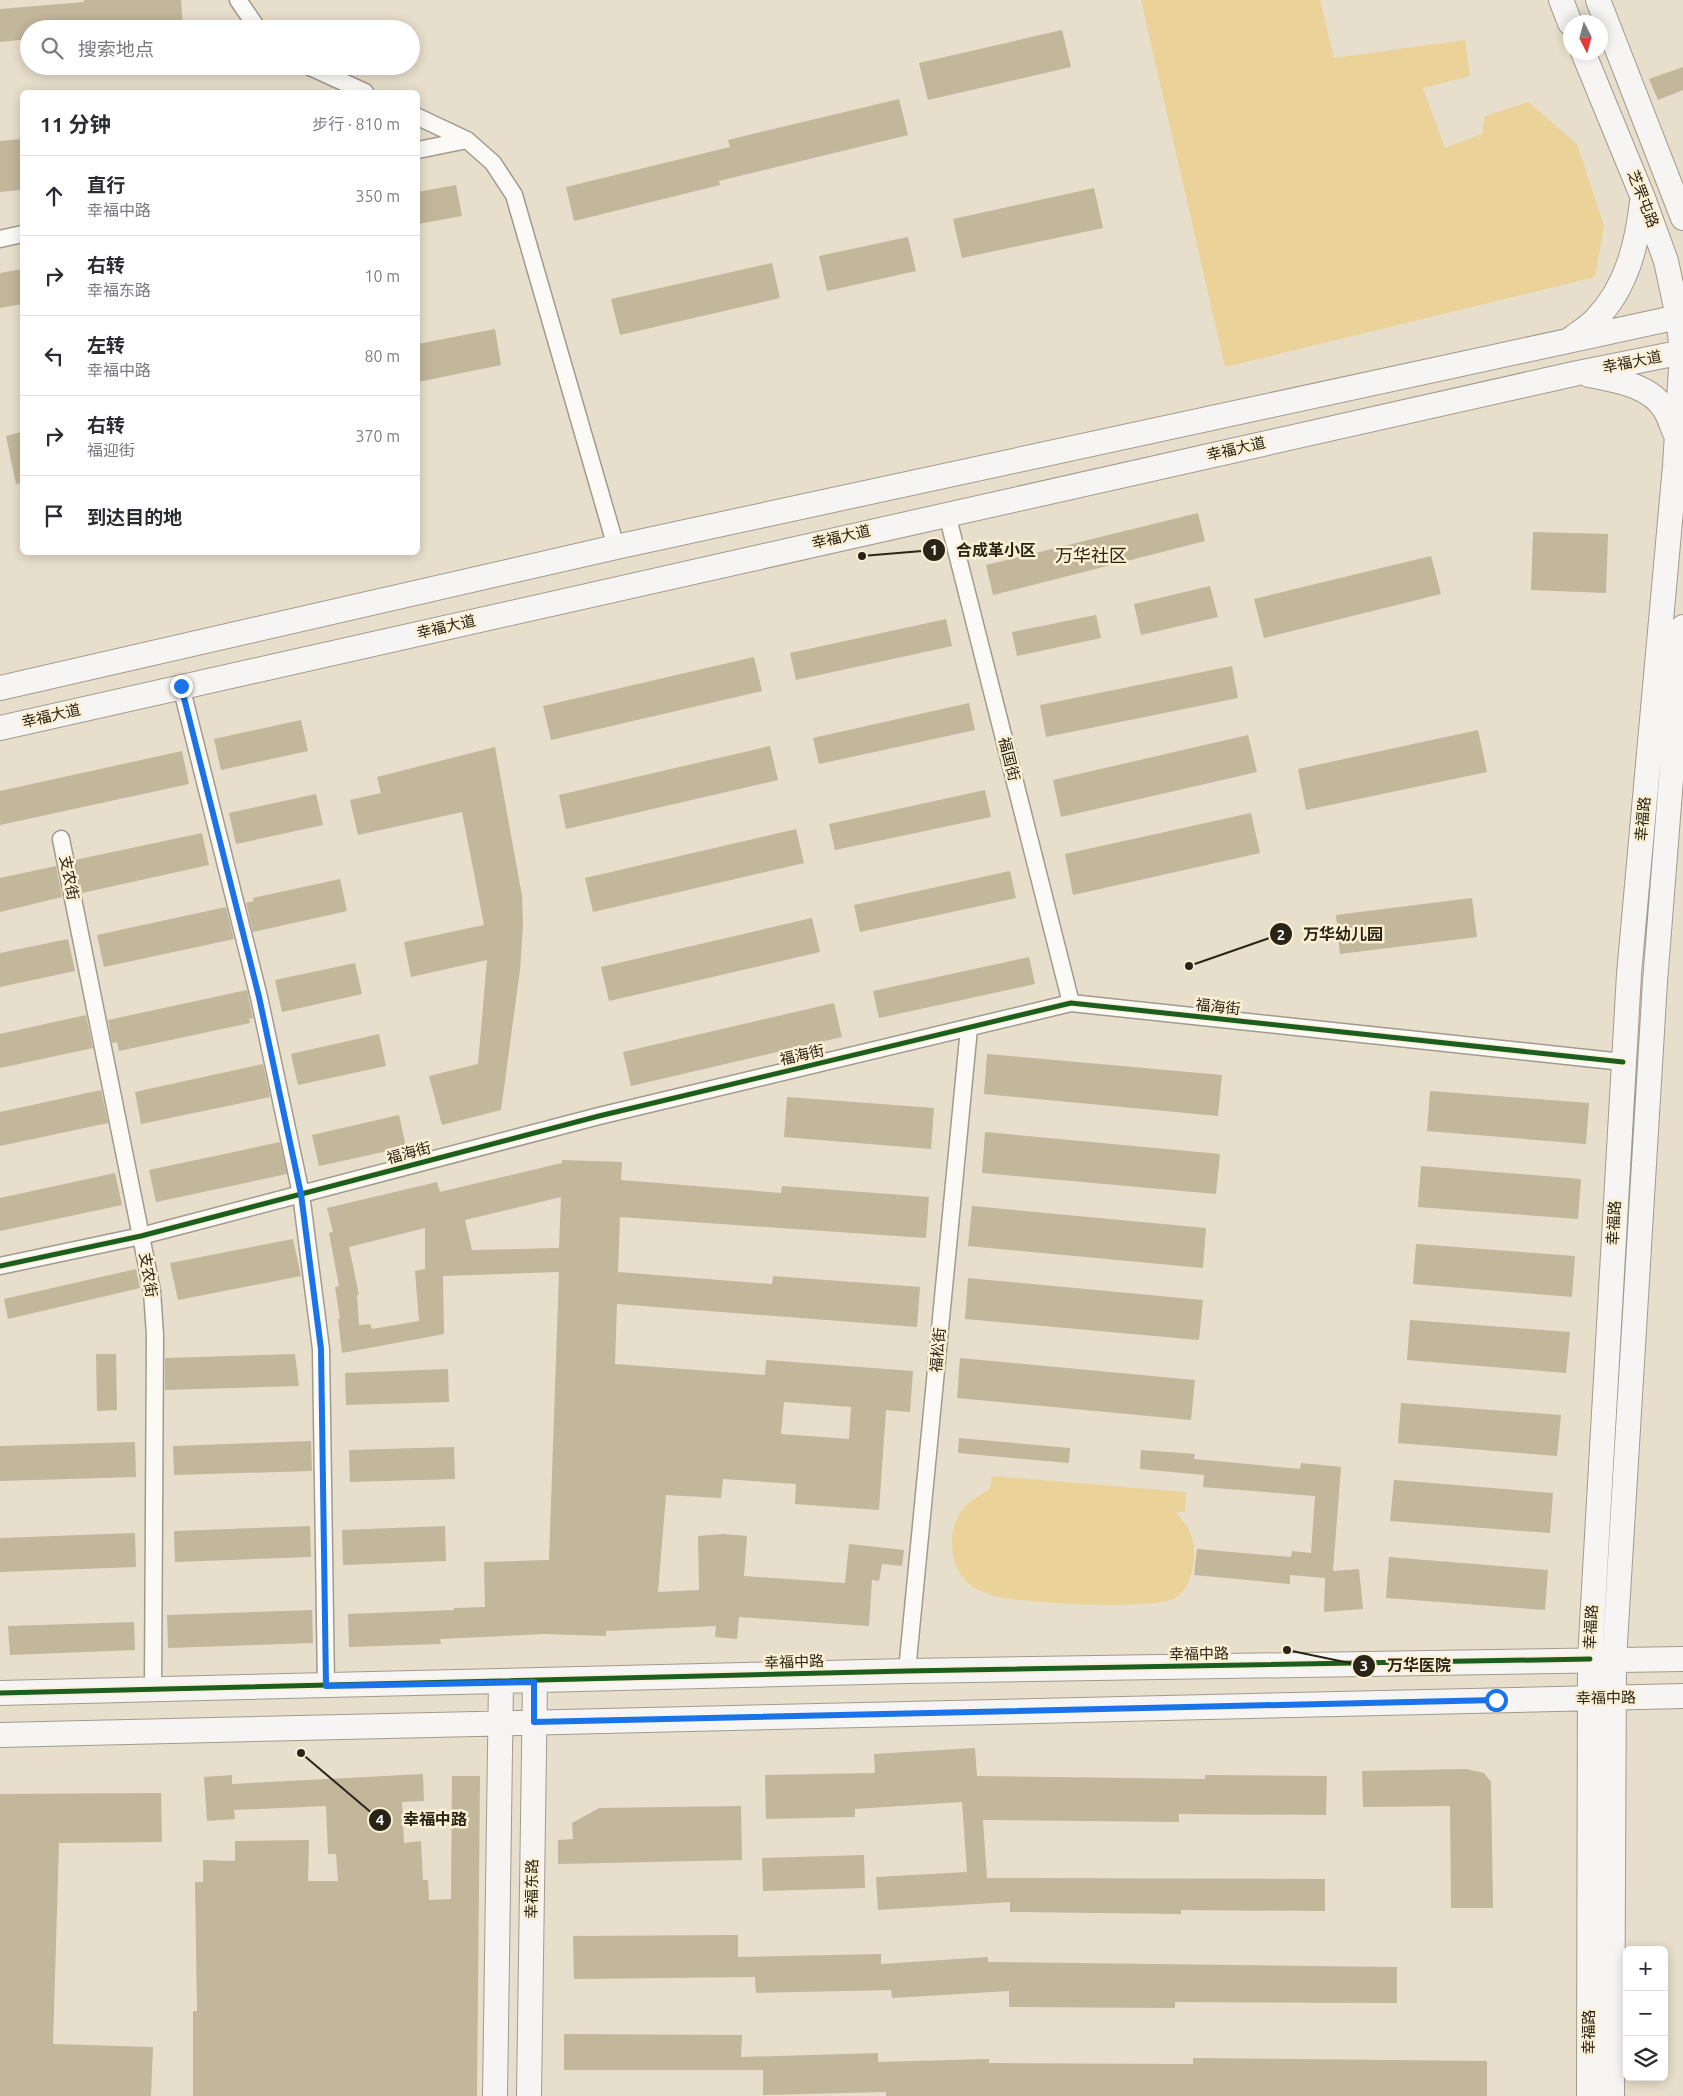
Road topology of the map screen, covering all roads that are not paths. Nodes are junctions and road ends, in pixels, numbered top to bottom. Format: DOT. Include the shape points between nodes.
graph roads {
  1 [pos="238,0"];
  2 [pos="1561,0"];
  3 [pos="1598,0"];
  4 [pos="1567,15"];
  5 [pos="252,20"];
  6 [pos="1586,60"];
  7 [pos="328,75"];
  8 [pos="361,90"];
  9 [pos="420,118"];
  10 [pos="467,140"];
  11 [pos="420,150"];
  12 [pos="1659,153"];
  13 [pos="1683,194"];
  14 [pos="1643,198"];
  15 [pos="1683,218"];
  16 [pos="20,234"];
  17 [pos="0,239"];
  18 [pos="1680,316"];
  19 [pos="1569,341"];
  20 [pos="1683,352"];
  21 [pos="1578,373"];
  22 [pos="1677,437"];
  23 [pos="947,514"];
  24 [pos="616,547"];
  25 [pos="1683,627"];
  26 [pos="181,686"];
  27 [pos="0,688"];
  28 [pos="0,728"];
  29 [pos="61,839"];
  30 [pos="1070,1004"];
  31 [pos="968,1028"];
  32 [pos="1623,1062"];
  33 [pos="301,1194"];
  34 [pos="141,1236"];
  35 [pos="0,1266"];
  36 [pos="1590,1659"];
  37 [pos="1683,1659"];
  38 [pos="1614,1660"];
  39 [pos="908,1671"];
  40 [pos="501,1682"];
  41 [pos="534,1682"];
  42 [pos="326,1686"];
  43 [pos="153,1689"];
  44 [pos="0,1693"];
  45 [pos="1683,1696"];
  46 [pos="1614,1697"];
  47 [pos="1588,1698"];
  48 [pos="534,1722"];
  49 [pos="500,1723"];
  50 [pos="0,1735"];
  51 [pos="495,2096"];
  52 [pos="529,2096"];
  53 [pos="1589,2096"];
  54 [pos="1612,2096"];
  1 -- 5 [label="street"];
  2 -- 4 [label="main road"];
  3 -- 12 [label="main road, 芝罘屯路"];
  6 -- 14 [label="main road, 芝罘屯路"];
  7 -- 8 [label="street"];
  9 -- 10 [label="street"];
  10 -- 11 [label="street"];
  10 -- 24 [label="street" via="493,163 514,195"];
  12 -- 13 [label="main road"];
  12 -- 15 [label="main road, 芝罘屯路"];
  14 -- 18 [label="main road, 芝罘屯路" via="1666,261"];
  14 -- 19 [label="main road" via="1633,258 1616,291 1596,319"];
  16 -- 17 [label="street"];
  18 -- 19 [label="main road"];
  18 -- 20 [label="main road, 芝罘屯路"];
  19 -- 24 [label="main road"];
  20 -- 21 [label="main road, 幸福大道"];
  20 -- 22 [label="main road, 幸福路"];
  21 -- 22 [label="main road" via="1622,382 1647,392 1664,408"];
  21 -- 23 [label="main road, 幸福大道"];
  22 -- 32 [label="main road, 幸福路"];
  23 -- 26 [label="main road, 幸福大道"];
  23 -- 30 [label="street, 福国街"];
  24 -- 27 [label="main road"];
  25 -- 38 [label="main road, 幸福路" via="1655,982"];
  26 -- 28 [label="main road, 幸福大道"];
  26 -- 33 [label="street" via="259,997"];
  29 -- 34 [label="street, 支农街"];
  30 -- 31 [label="street, 福海街"];
  30 -- 32 [label="street, 福海街"];
  31 -- 33 [label="street, 福海街" via="599,1116"];
  31 -- 39 [label="street, 福松街"];
  32 -- 36 [label="main road, 幸福路"];
  33 -- 34 [label="street, 福海街"];
  33 -- 42 [label="street" via="321,1349"];
  34 -- 35 [label="street, 福海街"];
  34 -- 43 [label="street, 支农街" via="152,1291 155,1335"];
  36 -- 38 [label="main road, 幸福中路"];
  36 -- 39 [label="main road, 幸福中路"];
  36 -- 47 [label="main road, 幸福路"];
  37 -- 38 [label="main road, 幸福中路"];
  38 -- 46 [label="main road, 幸福路"];
  39 -- 41 [label="main road, 幸福中路"];
  40 -- 41 [label="main road, 幸福中路"];
  40 -- 42 [label="main road, 幸福中路"];
  40 -- 49 [label="main road"];
  41 -- 48 [label="main road, 幸福东路"];
  42 -- 43 [label="main road, 幸福中路"];
  43 -- 44 [label="main road, 幸福中路"];
  45 -- 46 [label="main road, 幸福中路"];
  46 -- 47 [label="main road, 幸福中路"];
  46 -- 54 [label="main road, 幸福路"];
  47 -- 48 [label="main road, 幸福中路"];
  47 -- 53 [label="main road, 幸福路"];
  48 -- 49 [label="main road, 幸福中路"];
  48 -- 52 [label="main road, 幸福东路"];
  49 -- 50 [label="main road, 幸福中路"];
  49 -- 51 [label="main road"];
}
